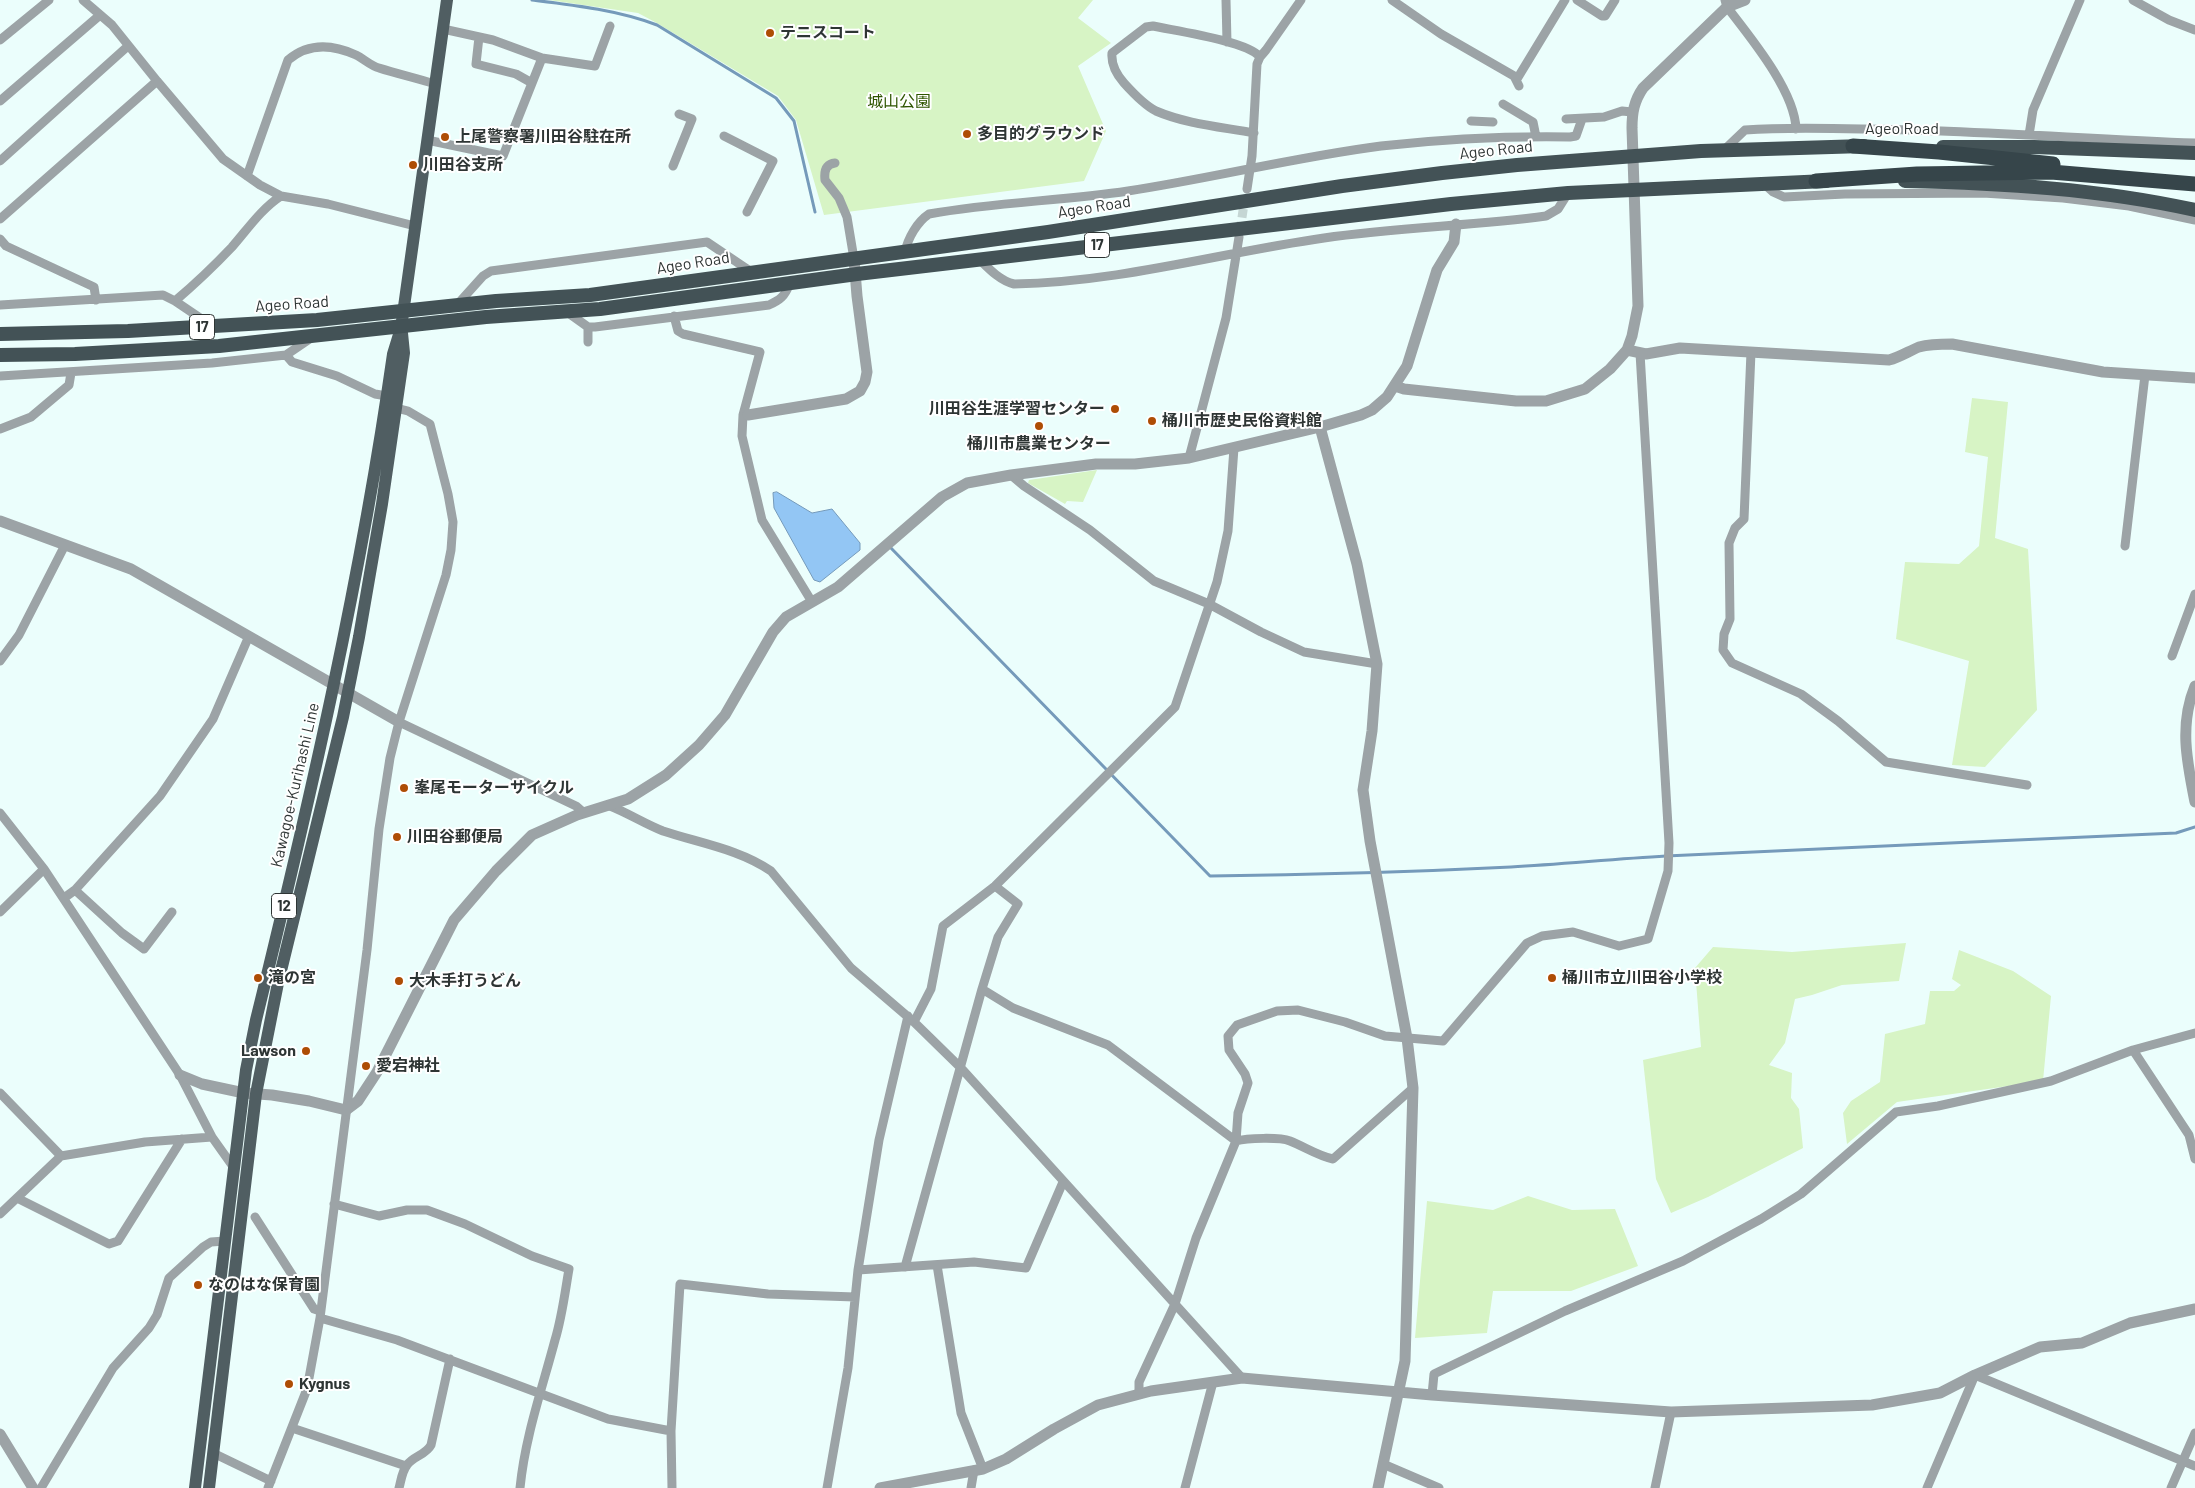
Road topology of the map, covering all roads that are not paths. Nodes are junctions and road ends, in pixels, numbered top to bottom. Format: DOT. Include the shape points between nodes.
graph roads {
  1 [pos="49,0"];
  2 [pos="83,0"];
  3 [pos="447,0"];
  4 [pos="1226,0"];
  5 [pos="1302,0"];
  6 [pos="1392,0"];
  7 [pos="1566,0"];
  8 [pos="1577,0"];
  9 [pos="1615,0"];
  10 [pos="1745,0"];
  11 [pos="2080,0"];
  12 [pos="2133,0"];
  13 [pos="1726,3"];
  14 [pos="100,15"];
  15 [pos="610,26"];
  16 [pos="442,29"];
  17 [pos="2195,30"];
  18 [pos="479,37"];
  19 [pos="0,40"];
  20 [pos="1228,42"];
  21 [pos="128,46"];
  22 [pos="1260,57"];
  23 [pos="542,58"];
  24 [pos="156,81"];
  25 [pos="532,83"];
  26 [pos="435,84"];
  27 [pos="0,101"];
  28 [pos="1503,104"];
  29 [pos="1632,112"];
  30 [pos="679,114"];
  31 [pos="1566,119"];
  32 [pos="1582,119"];
  33 [pos="1471,121"];
  34 [pos="1493,122"];
  35 [pos="1796,129"];
  36 [pos="1254,133"];
  37 [pos="2029,135"];
  38 [pos="724,136"];
  39 [pos="1536,137"];
  40 [pos="427,140"];
  41 [pos="2195,143"];
  42 [pos="1853,146"];
  43 [pos="1724,150"];
  44 [pos="2195,153"];
  45 [pos="1634,157"];
  46 [pos="0,162"];
  47 [pos="835,164"];
  48 [pos="672,166"];
  49 [pos="1250,168"];
  50 [pos="2195,174"];
  51 [pos="247,176"];
  52 [pos="1816,181"];
  53 [pos="1762,183"];
  54 [pos="2195,184"];
  55 [pos="1247,189"];
  56 [pos="1634,189"];
  57 [pos="1568,193"];
  58 [pos="281,196"];
  59 [pos="2195,210"];
  60 [pos="747,212"];
  61 [pos="0,218"];
  62 [pos="2195,220"];
  63 [pos="1456,224"];
  64 [pos="415,226"];
  65 [pos="1240,237"];
  66 [pos="0,239"];
  67 [pos="905,252"];
  68 [pos="1237,254"];
  69 [pos="854,258"];
  70 [pos="981,260"];
  71 [pos="750,271"];
  72 [pos="857,274"];
  73 [pos="789,284"];
  74 [pos="96,300"];
  75 [pos="175,301"];
  76 [pos="0,304"];
  77 [pos="455,306"];
  78 [pos="403,312"];
  79 [pos="567,312"];
  80 [pos="674,316"];
  81 [pos="212,326"];
  82 [pos="401,328"];
  83 [pos="588,328"];
  84 [pos="0,334"];
  85 [pos="313,336"];
  86 [pos="588,342"];
  87 [pos="1626,350"];
  88 [pos="1752,352"];
  89 [pos="1640,353"];
  90 [pos="0,355"];
  91 [pos="286,355"];
  92 [pos="71,372"];
  93 [pos="2145,375"];
  94 [pos="0,376"];
  95 [pos="2195,378"];
  96 [pos="1396,386"];
  97 [pos="387,396"];
  98 [pos="396,408"];
  99 [pos="748,415"];
  100 [pos="1320,427"];
  101 [pos="0,429"];
  102 [pos="1234,448"];
  103 [pos="1189,458"];
  104 [pos="1010,475"];
  105 [pos="0,521"];
  106 [pos="65,544"];
  107 [pos="2125,546"];
  108 [pos="2195,594"];
  109 [pos="812,602"];
  110 [pos="1208,604"];
  111 [pos="249,636"];
  112 [pos="2172,656"];
  113 [pos="0,661"];
  114 [pos="1377,664"];
  115 [pos="334,685"];
  116 [pos="2195,686"];
  117 [pos="348,694"];
  118 [pos="399,722"];
  119 [pos="2027,785"];
  120 [pos="2195,802"];
  121 [pos="610,806"];
  122 [pos="0,813"];
  123 [pos="584,813"];
  124 [pos="44,868"];
  125 [pos="995,886"];
  126 [pos="75,890"];
  127 [pos="64,898"];
  128 [pos="0,912"];
  129 [pos="172,912"];
  130 [pos="982,989"];
  131 [pos="911,1019"];
  132 [pos="2195,1033"];
  133 [pos="1407,1038"];
  134 [pos="2133,1050"];
  135 [pos="961,1068"];
  136 [pos="180,1075"];
  137 [pos="1413,1088"];
  138 [pos="0,1093"];
  139 [pos="250,1093"];
  140 [pos="346,1110"];
  141 [pos="212,1137"];
  142 [pos="182,1140"];
  143 [pos="1236,1141"];
  144 [pos="61,1156"];
  145 [pos="2195,1159"];
  146 [pos="234,1168"];
  147 [pos="1063,1182"];
  148 [pos="17,1198"];
  149 [pos="334,1204"];
  150 [pos="0,1214"];
  151 [pos="255,1217"];
  152 [pos="226,1241"];
  153 [pos="937,1265"];
  154 [pos="905,1267"];
  155 [pos="858,1270"];
  156 [pos="855,1297"];
  157 [pos="1175,1304"];
  158 [pos="2195,1308"];
  159 [pos="320,1315"];
  160 [pos="450,1358"];
  161 [pos="1975,1374"];
  162 [pos="1242,1378"];
  163 [pos="1213,1382"];
  164 [pos="1398,1392"];
  165 [pos="539,1394"];
  166 [pos="1139,1394"];
  167 [pos="1432,1395"];
  168 [pos="1671,1412"];
  169 [pos="292,1428"];
  170 [pos="671,1431"];
  171 [pos="2195,1433"];
  172 [pos="0,1434"];
  173 [pos="213,1453"];
  174 [pos="2183,1461"];
  175 [pos="1383,1464"];
  176 [pos="406,1466"];
  177 [pos="2195,1466"];
  178 [pos="978,1470"];
  179 [pos="270,1484"];
  180 [pos="33,1488"];
  181 [pos="41,1488"];
  182 [pos="194,1488"];
  183 [pos="209,1488"];
  184 [pos="399,1488"];
  185 [pos="520,1488"];
  186 [pos="672,1488"];
  187 [pos="827,1488"];
  188 [pos="880,1488"];
  189 [pos="971,1488"];
  190 [pos="1185,1488"];
  191 [pos="1378,1488"];
  192 [pos="1439,1488"];
  193 [pos="1655,1488"];
  194 [pos="1927,1488"];
  195 [pos="2171,1488"];
  1 -- 19 [label="street"];
  2 -- 14 [label="street"];
  3 -- 16 [label="main road, Kawagoe-Kurihashi Line / 12"];
  4 -- 20 [label="street"];
  5 -- 22 [label="street"];
  6 -- 7 [label="street" via="1518,83"];
  8 -- 9 [label="street" via="1602,16"];
  10 -- 13 [label="street"];
  11 -- 37 [label="street" via="2033,110"];
  12 -- 17 [label="street"];
  13 -- 29 [label="street" via="1643,88"];
  13 -- 35 [label="street" via="1780,84 1793,110"];
  14 -- 21 [label="street"];
  14 -- 27 [label="street"];
  15 -- 23 [label="street" via="595,66"];
  16 -- 18 [label="street"];
  16 -- 26 [label="main road, Kawagoe-Kurihashi Line / 12"];
  18 -- 23 [label="street"];
  18 -- 25 [label="street" via="476,64 516,74"];
  20 -- 22 [label="street"];
  20 -- 36 [label="street" via="1146,27 1112,53 1111,61 1120,78 1156,111"];
  21 -- 24 [label="street"];
  21 -- 46 [label="street"];
  22 -- 36 [label="street"];
  23 -- 25 [label="street"];
  24 -- 51 [label="street" via="224,159"];
  24 -- 61 [label="street"];
  25 -- 40 [label="street" via="503,156"];
  26 -- 40 [label="main road, Kawagoe-Kurihashi Line / 12"];
  26 -- 51 [label="street" via="378,68 338,47 317,46 298,52 288,60"];
  28 -- 39 [label="street" via="1533,122"];
  29 -- 32 [label="street"];
  29 -- 45 [label="street"];
  30 -- 48 [label="street" via="692,119"];
  31 -- 32 [label="street"];
  32 -- 39 [label="street" via="1576,136"];
  33 -- 34 [label="street"];
  35 -- 37 [label="street" via="1951,129"];
  35 -- 43 [label="street" via="1745,130"];
  36 -- 49 [label="street"];
  37 -- 41 [label="street"];
  38 -- 60 [label="street" via="773,161"];
  39 -- 49 [label="street" via="1380,146"];
  40 -- 64 [label="main road, Kawagoe-Kurihashi Line / 12"];
  42 -- 43 [label="highway, Ageo Road / 17"];
  42 -- 44 [label="highway, Ageo Road / 17" via="2034,147"];
  42 -- 50 [label="highway"];
  43 -- 45 [label="highway, Ageo Road / 17"];
  45 -- 56 [label="street"];
  45 -- 67 [label="highway, Ageo Road / 17" via="1518,165 1342,186"];
  47 -- 69 [label="street" via="825,169 825,180 839,198 847,216"];
  49 -- 55 [label="street"];
  49 -- 67 [label="street" via="1127,191 929,214 907,240"];
  51 -- 58 [label="street"];
  52 -- 53 [label="highway, Ageo Road / 17"];
  52 -- 54 [label="highway" via="1917,174 2051,172"];
  52 -- 59 [label="highway, Ageo Road / 17" via="2034,186 2125,197"];
  53 -- 56 [label="highway, Ageo Road / 17"];
  53 -- 62 [label="street" via="1784,197 1992,193 2129,206"];
  56 -- 57 [label="highway, Ageo Road / 17"];
  56 -- 87 [label="street" via="1638,306"];
  57 -- 63 [label="street" via="1558,208 1546,216"];
  57 -- 70 [label="highway, Ageo Road / 17" via="1220,230"];
  58 -- 64 [label="street"];
  58 -- 75 [label="street" via="270,203 230,249"];
  63 -- 68 [label="street" via="1324,238"];
  63 -- 96 [label="street" via="1454,242 1437,270 1407,366"];
  64 -- 78 [label="main road, Kawagoe-Kurihashi Line / 12"];
  65 -- 68 [label="street"];
  66 -- 74 [label="street" via="6,246 94,287"];
  67 -- 69 [label="highway, Ageo Road / 17"];
  68 -- 70 [label="street" via="1093,279 1024,284 1007,282"];
  68 -- 103 [label="street" via="1226,318"];
  69 -- 71 [label="highway, Ageo Road / 17"];
  69 -- 72 [label="street"];
  70 -- 72 [label="highway, Ageo Road / 17"];
  71 -- 77 [label="highway, Ageo Road / 17" via="647,288"];
  71 -- 77 [label="street" via="707,242 490,271"];
  72 -- 73 [label="highway, Ageo Road / 17"];
  72 -- 99 [label="street" via="867,372 866,382 860,391 840,401"];
  73 -- 79 [label="highway, Ageo Road / 17"];
  73 -- 80 [label="street" via="786,293 770,305"];
  74 -- 75 [label="street" via="163,295"];
  74 -- 76 [label="street"];
  75 -- 81 [label="street"];
  77 -- 78 [label="highway, Ageo Road / 17"];
  78 -- 81 [label="highway, Ageo Road / 17"];
  78 -- 82 [label="main road, Kawagoe-Kurihashi Line / 12"];
  79 -- 82 [label="highway, Ageo Road / 17" via="486,317"];
  79 -- 83 [label="street"];
  80 -- 83 [label="street"];
  80 -- 109 [label="street" via="678,331 683,334 760,352 743,415 742,436 762,520"];
  81 -- 84 [label="highway, Ageo Road / 17"];
  82 -- 85 [label="highway, Ageo Road / 17"];
  82 -- 97 [label="main road, Kawagoe-Kurihashi Line / 12" via="393,354"];
  82 -- 98 [label="main road, Kawagoe-Kurihashi Line / 12" via="404,353"];
  83 -- 86 [label="street"];
  85 -- 90 [label="highway, Ageo Road / 17" via="144,351"];
  85 -- 91 [label="street"];
  87 -- 89 [label="street"];
  87 -- 96 [label="street" via="1610,369 1585,389 1546,401 1516,401"];
  88 -- 89 [label="street" via="1680,348"];
  88 -- 93 [label="street" via="1889,360 1930,345 1952,344 2104,372"];
  88 -- 119 [label="street" via="1744,519 1735,528 1729,543 1730,619 1724,634 1724,650 1732,663 1801,694 1886,762"];
  89 -- 133 [label="street" via="1669,843 1668,871 1650,935 1648,939 1619,946 1573,932 1542,936 1527,943 1442,1041"];
  91 -- 92 [label="street"];
  91 -- 97 [label="street" via="292,362"];
  92 -- 94 [label="street"];
  92 -- 101 [label="street" via="69,385 31,417"];
  93 -- 95 [label="street"];
  93 -- 107 [label="street"];
  96 -- 100 [label="street" via="1372,410 1361,416"];
  97 -- 115 [label="main road, Kawagoe-Kurihashi Line / 12" via="353,596"];
  98 -- 117 [label="main road, Kawagoe-Kurihashi Line / 12" via="372,570"];
  98 -- 118 [label="street" via="430,424 453,522 446,575"];
  100 -- 102 [label="street"];
  100 -- 114 [label="street" via="1357,564"];
  102 -- 103 [label="street"];
  102 -- 110 [label="street" via="1228,531 1217,582"];
  103 -- 104 [label="street" via="1135,464 1096,464"];
  104 -- 109 [label="street" via="967,483 952,490 838,587"];
  104 -- 110 [label="street" via="1090,530 1154,581"];
  105 -- 106 [label="street"];
  106 -- 111 [label="street" via="131,569"];
  106 -- 113 [label="street" via="19,635"];
  108 -- 112 [label="street"];
  109 -- 121 [label="street" via="786,617 773,632 725,715 699,746 666,775 628,799"];
  110 -- 114 [label="street" via="1304,652"];
  110 -- 125 [label="street" via="1175,707"];
  111 -- 115 [label="street"];
  111 -- 126 [label="street" via="213,719 160,796"];
  114 -- 133 [label="street" via="1363,790"];
  115 -- 117 [label="street"];
  115 -- 139 [label="main road, Kawagoe-Kurihashi Line / 12" via="256,1020"];
  116 -- 120 [label="street" via="2184,738"];
  117 -- 118 [label="street"];
  117 -- 139 [label="main road, Kawagoe-Kurihashi Line / 12"];
  118 -- 123 [label="street" via="576,806"];
  118 -- 140 [label="street" via="379,829"];
  121 -- 123 [label="street"];
  121 -- 131 [label="street" via="661,830 720,848 771,870 851,968"];
  122 -- 124 [label="street"];
  123 -- 140 [label="street" via="532,835 464,906 443,939 377,1072 358,1101"];
  124 -- 127 [label="street"];
  124 -- 128 [label="street"];
  125 -- 130 [label="street" via="1018,904 998,937"];
  125 -- 131 [label="street" via="943,926 931,989"];
  126 -- 127 [label="street"];
  126 -- 129 [label="street" via="144,949"];
  127 -- 136 [label="street"];
  130 -- 135 [label="street"];
  130 -- 143 [label="street" via="1013,1008 1108,1045"];
  131 -- 135 [label="street"];
  131 -- 155 [label="street" via="879,1140"];
  132 -- 134 [label="street"];
  133 -- 137 [label="street"];
  133 -- 143 [label="street" via="1385,1036 1298,1010 1277,1011 1237,1025 1228,1036 1229,1050 1248,1083 1238,1113"];
  134 -- 145 [label="street" via="2189,1135"];
  134 -- 167 [label="street" via="2050,1081 1896,1112 1800,1194 1769,1214 1683,1261 1565,1310 1434,1374"];
  135 -- 147 [label="street"];
  135 -- 154 [label="street"];
  136 -- 139 [label="street" via="196,1083"];
  136 -- 141 [label="street"];
  137 -- 143 [label="street" via="1333,1159 1288,1140"];
  137 -- 164 [label="street" via="1405,1361"];
  138 -- 144 [label="street"];
  139 -- 140 [label="street"];
  139 -- 146 [label="main road, Kawagoe-Kurihashi Line / 12"];
  139 -- 173 [label="main road, Kawagoe-Kurihashi Line / 12"];
  140 -- 149 [label="street"];
  141 -- 142 [label="street"];
  141 -- 146 [label="street"];
  142 -- 144 [label="street" via="145,1142"];
  142 -- 148 [label="street" via="118,1241 109,1244"];
  143 -- 157 [label="street" via="1196,1238"];
  144 -- 148 [label="street"];
  146 -- 152 [label="main road, Kawagoe-Kurihashi Line / 12"];
  147 -- 153 [label="street" via="1026,1268 974,1262"];
  147 -- 157 [label="street"];
  148 -- 150 [label="street"];
  149 -- 159 [label="street"];
  149 -- 165 [label="street" via="379,1216 406,1210 427,1210 532,1256 569,1268 556,1338"];
  151 -- 159 [label="street"];
  152 -- 181 [label="street" via="211,1242 203,1247 169,1278 164,1299 153,1321 113,1368"];
  152 -- 182 [label="main road, Kawagoe-Kurihashi Line / 12"];
  153 -- 154 [label="street"];
  153 -- 178 [label="street" via="961,1413"];
  154 -- 155 [label="street"];
  155 -- 156 [label="street"];
  156 -- 170 [label="street" via="768,1294 680,1284"];
  156 -- 187 [label="street" via="848,1368"];
  157 -- 162 [label="street"];
  157 -- 166 [label="street" via="1139,1382"];
  158 -- 161 [label="street" via="2130,1323 2082,1343 2040,1347"];
  159 -- 160 [label="street"];
  159 -- 169 [label="street" via="307,1389"];
  160 -- 165 [label="street"];
  160 -- 176 [label="street" via="431,1445 428,1451"];
  161 -- 168 [label="street" via="1940,1393 1872,1406"];
  161 -- 174 [label="street"];
  161 -- 194 [label="street"];
  162 -- 163 [label="street"];
  162 -- 164 [label="street"];
  163 -- 166 [label="street"];
  163 -- 190 [label="street"];
  164 -- 167 [label="street"];
  164 -- 175 [label="street"];
  165 -- 170 [label="street" via="608,1419"];
  165 -- 185 [label="street" via="522,1465"];
  166 -- 178 [label="street" via="1098,1405 1006,1459"];
  167 -- 168 [label="street"];
  168 -- 193 [label="street"];
  169 -- 176 [label="street"];
  169 -- 179 [label="street"];
  170 -- 186 [label="street"];
  171 -- 174 [label="street"];
  172 -- 180 [label="street"];
  173 -- 179 [label="street"];
  173 -- 183 [label="main road, Kawagoe-Kurihashi Line / 12"];
  174 -- 177 [label="street"];
  174 -- 195 [label="street"];
  175 -- 191 [label="street"];
  175 -- 192 [label="street"];
  176 -- 184 [label="street"];
  178 -- 188 [label="street"];
  178 -- 189 [label="street"];
}
